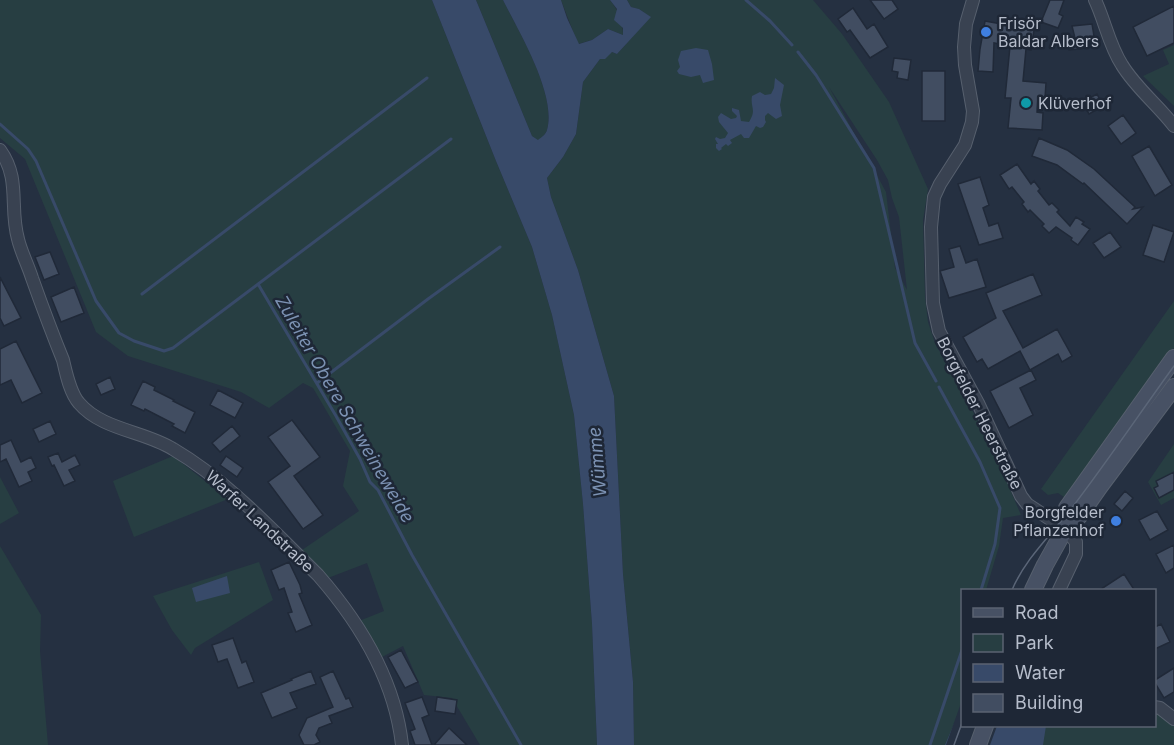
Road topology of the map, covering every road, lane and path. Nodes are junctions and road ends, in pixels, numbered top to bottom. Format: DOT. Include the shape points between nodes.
graph roads {
  1 [pos="973,0"];
  2 [pos="1095,0"];
  3 [pos="1174,126"];
  4 [pos="0,150"];
  5 [pos="1174,358"];
  6 [pos="1174,387"];
  7 [pos="1065,529"];
  8 [pos="1034,589"];
  9 [pos="1060,589"];
  10 [pos="1156,706"];
  11 [pos="1174,719"];
  12 [pos="985,727"];
  13 [pos="402,745"];
  14 [pos="978,745"];
  1 -- 7 [label="street, Borgfelder Heerstraße" via="964,46 972,122 965,145 934,197 933,303 939,332 978,403 1021,496 1034,510"];
  2 -- 3 [label="street" via="1122,66"];
  4 -- 13 [label="street, Warfer Landstraße" via="11,171 18,241 77,402 96,418 171,447 209,472 318,575 365,637 388,686 400,722"];
  5 -- 7 [label="main road" via="1067,508"];
  6 -- 7 [label="main road" via="1079,516"];
  7 -- 8 [label="main road"];
  7 -- 9 [label="street" via="1076,542 1076,555"];
  10 -- 11 [label="street"];
  12 -- 14 [label="main road"];
}
